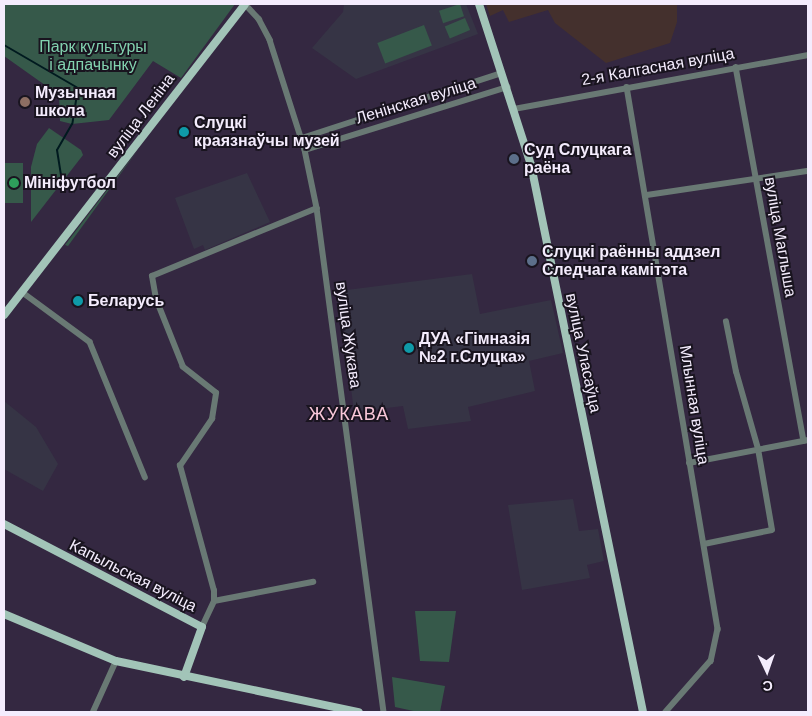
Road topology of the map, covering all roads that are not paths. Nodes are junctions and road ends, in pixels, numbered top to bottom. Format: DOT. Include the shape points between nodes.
graph roads {
  1 [pos="245,4"];
  2 [pos="479,4"];
  3 [pos="808,54"];
  4 [pos="736,67"];
  5 [pos="502,74"];
  6 [pos="627,86"];
  7 [pos="507,88"];
  8 [pos="514,109"];
  9 [pos="302,138"];
  10 [pos="305,150"];
  11 [pos="808,171"];
  12 [pos="756,178"];
  13 [pos="647,195"];
  14 [pos="317,208"];
  15 [pos="22,292"];
  16 [pos="4,315"];
  17 [pos="726,322"];
  18 [pos="806,440"];
  19 [pos="758,449"];
  20 [pos="689,463"];
  21 [pos="145,477"];
  22 [pos="4,524"];
  23 [pos="704,544"];
  24 [pos="313,582"];
  25 [pos="214,601"];
  26 [pos="4,614"];
  27 [pos="202,627"];
  28 [pos="116,661"];
  29 [pos="184,677"];
  30 [pos="93,712"];
  31 [pos="359,712"];
  32 [pos="384,712"];
  33 [pos="643,712"];
  34 [pos="666,712"];
  1 -- 9 [label="street, вуліца Жукава" via="259,19 270,40"];
  1 -- 15 [label="main road, вуліца Леніна"];
  2 -- 5 [label="main road, вуліца Уласаўца"];
  3 -- 4 [label="street, 2-я Калгасная вуліца"];
  4 -- 6 [label="street, 2-я Калгасная вуліца"];
  4 -- 12 [label="street, вуліца Маглыша"];
  5 -- 7 [label="main road, вуліца Уласаўца"];
  5 -- 9 [label="street, Ленінская вуліца"];
  6 -- 8 [label="street, 2-я Калгасная вуліца"];
  6 -- 13 [label="street, Млынная вуліца"];
  7 -- 8 [label="main road, вуліца Уласаўца"];
  7 -- 10 [label="street, Ленінская вуліца"];
  8 -- 33 [label="main road, вуліца Уласаўца" via="531,165"];
  9 -- 10 [label="street, вуліца Жукава"];
  10 -- 14 [label="street, вуліца Жукава"];
  11 -- 12 [label="street"];
  12 -- 13 [label="street"];
  12 -- 18 [label="street, вуліца Маглыша"];
  13 -- 20 [label="street, Млынная вуліца"];
  14 -- 25 [label="street" via="152,276 153,292 183,367 216,393 212,419 180,466 181,479 207,557"];
  14 -- 32 [label="street, вуліца Жукава"];
  15 -- 16 [label="main road, вуліца Леніна"];
  15 -- 21 [label="street" via="90,342"];
  17 -- 19 [label="street" via="736,372"];
  18 -- 19 [label="street"];
  19 -- 20 [label="street"];
  19 -- 23 [label="street" via="772,530"];
  20 -- 23 [label="street, Млынная вуліца"];
  22 -- 27 [label="main road, Капыльская вуліца"];
  23 -- 34 [label="street, Млынная вуліца" via="716,616 716,646 711,661"];
  24 -- 25 [label="street"];
  25 -- 27 [label="street"];
  26 -- 28 [label="main road"];
  27 -- 29 [label="main road, Капыльская вуліца"];
  28 -- 29 [label="main road"];
  28 -- 30 [label="street"];
  29 -- 31 [label="main road"];
}
